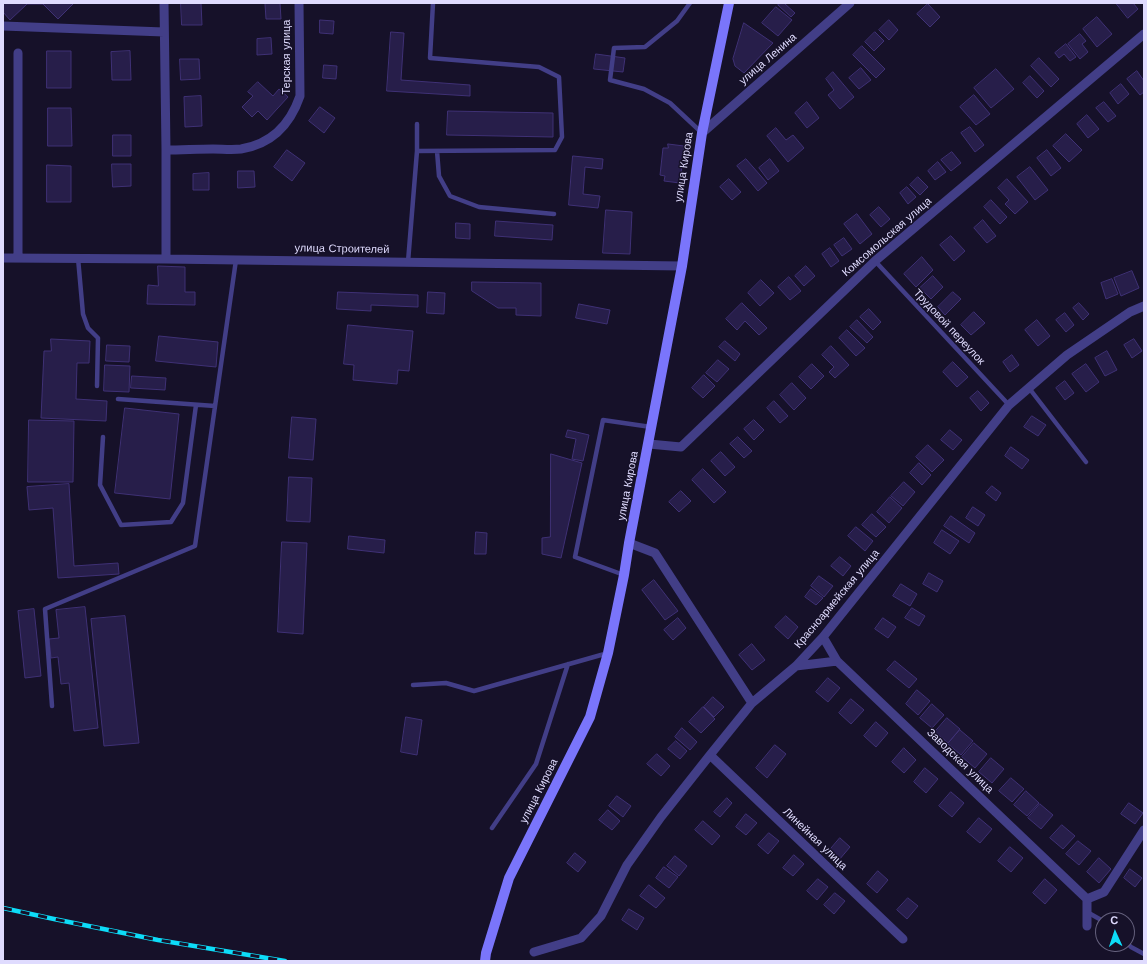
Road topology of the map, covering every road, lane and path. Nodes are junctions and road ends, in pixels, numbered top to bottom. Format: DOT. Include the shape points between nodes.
graph roads {
  1 [pos="164,3"];
  2 [pos="299,3"];
  3 [pos="433,3"];
  4 [pos="690,3"];
  5 [pos="729,3"];
  6 [pos="850,3"];
  7 [pos="3,26"];
  8 [pos="164,32"];
  9 [pos="1144,34"];
  10 [pos="18,52"];
  11 [pos="417,124"];
  12 [pos="702,133"];
  13 [pos="166,150"];
  14 [pos="416,151"];
  15 [pos="437,151"];
  16 [pos="554,214"];
  17 [pos="3,258"];
  18 [pos="18,258"];
  19 [pos="78,258"];
  20 [pos="166,259"];
  21 [pos="236,260"];
  22 [pos="875,261"];
  23 [pos="408,262"];
  24 [pos="682,266"];
  25 [pos="1144,306"];
  26 [pos="97,386"];
  27 [pos="1029,388"];
  28 [pos="118,399"];
  29 [pos="196,404"];
  30 [pos="1009,405"];
  31 [pos="215,406"];
  32 [pos="652,427"];
  33 [pos="103,437"];
  34 [pos="649,444"];
  35 [pos="1086,462"];
  36 [pos="629,544"];
  37 [pos="624,575"];
  38 [pos="823,637"];
  39 [pos="608,653"];
  40 [pos="837,661"];
  41 [pos="568,664"];
  42 [pos="796,666"];
  43 [pos="412,685"];
  44 [pos="752,703"];
  45 [pos="52,706"];
  46 [pos="710,755"];
  47 [pos="492,828"];
  48 [pos="1144,830"];
  49 [pos="1087,898"];
  50 [pos="1087,912"];
  51 [pos="1095,916"];
  52 [pos="1087,926"];
  53 [pos="903,939"];
  54 [pos="1135,949"];
  55 [pos="534,952"];
  56 [pos="1144,954"];
  57 [pos="485,957"];
  1 -- 8 [label="street"];
  2 -- 13 [label="street, Терская улица" via="300,96 288,122 272,136 254,146 240,149"];
  3 -- 15 [label="lane" via="430,58 539,67 559,77 562,137 555,150"];
  4 -- 12 [label="lane" via="677,21 645,47 614,48 610,80 644,88 670,103"];
  5 -- 12 [label="main road, улица Кирова"];
  6 -- 12 [label="street, улица Ленина"];
  7 -- 8 [label="street"];
  8 -- 13 [label="street"];
  9 -- 22 [label="street, Комсомольская улица"];
  10 -- 18 [label="street"];
  11 -- 14 [label="lane"];
  12 -- 24 [label="main road, улица Кирова"];
  13 -- 20 [label="street"];
  14 -- 15 [label="lane"];
  14 -- 23 [label="lane"];
  15 -- 16 [label="lane" via="439,176 450,196 479,207"];
  17 -- 18 [label="street, улица Строителей"];
  18 -- 19 [label="street, улица Строителей"];
  19 -- 20 [label="street, улица Строителей"];
  19 -- 26 [label="lane" via="83,314 88,328 98,338"];
  20 -- 21 [label="street, улица Строителей"];
  21 -- 23 [label="street, улица Строителей"];
  21 -- 31 [label="lane"];
  22 -- 30 [label="lane, Трудовой переулок"];
  22 -- 34 [label="street, Комсомольская улица" via="681,448"];
  23 -- 24 [label="street, улица Строителей"];
  24 -- 32 [label="main road, улица Кирова"];
  25 -- 27 [label="street, Красноармейская улица" via="1130,312 1067,355"];
  27 -- 30 [label="street, Красноармейская улица"];
  27 -- 35 [label="lane"];
  28 -- 29 [label="lane"];
  29 -- 31 [label="lane"];
  29 -- 33 [label="lane" via="183,504 171,522 121,526 100,485"];
  30 -- 38 [label="street, Красноармейская улица"];
  31 -- 45 [label="lane" via="195,546 45,608"];
  32 -- 34 [label="main road, улица Кирова"];
  32 -- 37 [label="lane" via="603,420 575,557"];
  34 -- 36 [label="main road, улица Кирова"];
  36 -- 37 [label="main road, улица Кирова"];
  36 -- 44 [label="street" via="655,554"];
  37 -- 39 [label="main road, улица Кирова"];
  38 -- 40 [label="street, Заводская улица"];
  38 -- 42 [label="street, Красноармейская улица"];
  39 -- 41 [label="lane"];
  39 -- 57 [label="main road, улица Кирова" via="590,717 509,878"];
  40 -- 42 [label="street"];
  40 -- 49 [label="street, Заводская улица"];
  41 -- 43 [label="lane" via="474,692 446,683"];
  41 -- 47 [label="lane" via="536,764"];
  42 -- 44 [label="street, Красноармейская улица"];
  44 -- 46 [label="street, Красноармейская улица"];
  46 -- 53 [label="street, Линейная улица"];
  46 -- 55 [label="street, Красноармейская улица" via="627,865 601,916 581,938"];
  48 -- 49 [label="street" via="1104,892"];
  49 -- 50 [label="street"];
  50 -- 51 [label="lane"];
  50 -- 52 [label="street"];
  54 -- 56 [label="lane"];
}
